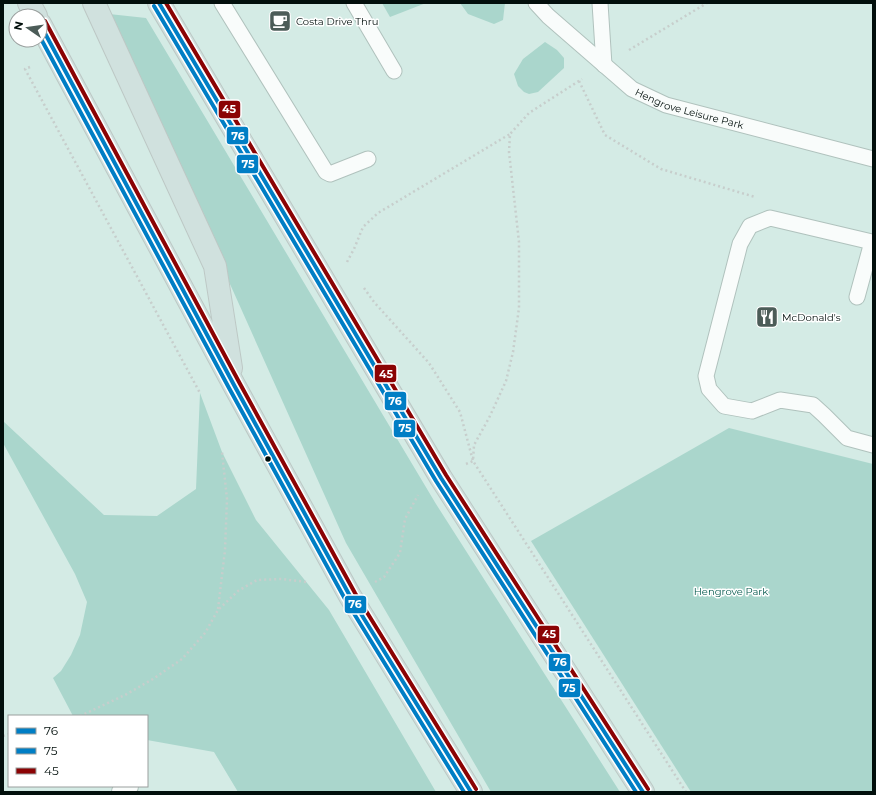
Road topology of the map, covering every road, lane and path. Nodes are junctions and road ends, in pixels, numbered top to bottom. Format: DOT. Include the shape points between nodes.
graph roads {
  1 [pos="94,3"];
  2 [pos="159,3"];
  3 [pos="222,3"];
  4 [pos="354,3"];
  5 [pos="536,3"];
  6 [pos="600,3"];
  7 [pos="48,39"];
  8 [pos="604,65"];
  9 [pos="25,69"];
  10 [pos="394,71"];
  11 [pos="579,81"];
  12 [pos="530,113"];
  13 [pos="510,134"];
  14 [pos="368,159"];
  15 [pos="873,159"];
  16 [pos="761,198"];
  17 [pos="342,258"];
  18 [pos="360,284"];
  19 [pos="857,297"];
  20 [pos="234,385"];
  21 [pos="200,393"];
  22 [pos="873,445"];
  23 [pos="222,452"];
  24 [pos="473,461"];
  25 [pos="441,478"];
  26 [pos="307,582"];
  27 [pos="350,596"];
  28 [pos="218,610"];
  29 [pos="82,715"];
  30 [pos="471,792"];
  31 [pos="643,792"];
  32 [pos="686,792"];
  1 -- 20 [label="highway" via="215,266"];
  2 -- 25 [label="highway"];
  3 -- 14 [label="lane" via="326,172 330,174"];
  4 -- 10 [label="lane"];
  5 -- 8 [label="lane, Hengrove Leisure Park"];
  6 -- 8 [label="lane"];
  7 -- 20 [label="highway"];
  8 -- 15 [label="lane, Hengrove Leisure Park" via="632,89 666,105"];
  9 -- 21 [label="path"];
  11 -- 16 [label="path" via="605,135 661,169"];
  12 -- 13 [label="path"];
  13 -- 17 [label="path" via="378,213 363,227 346,265"];
  13 -- 24 [label="path" via="509,152 520,242 519,308 506,381 474,445"];
  18 -- 24 [label="path" via="429,363 460,412"];
  19 -- 22 [label="lane" via="872,242 770,218 750,226 740,244 706,376 710,389 724,406 752,411 780,400 813,405 847,438"];
  20 -- 27 [label="highway"];
  23 -- 28 [label="path" via="227,499 225,550"];
  24 -- 25 [label="path"];
  24 -- 32 [label="path"];
  25 -- 27 [label="path" via="417,496 406,519 400,553 384,577"];
  25 -- 31 [label="highway"];
  26 -- 28 [label="path" via="257,580 238,591"];
  27 -- 30 [label="highway"];
  28 -- 29 [label="path" via="205,633 182,659 126,695"];
}
